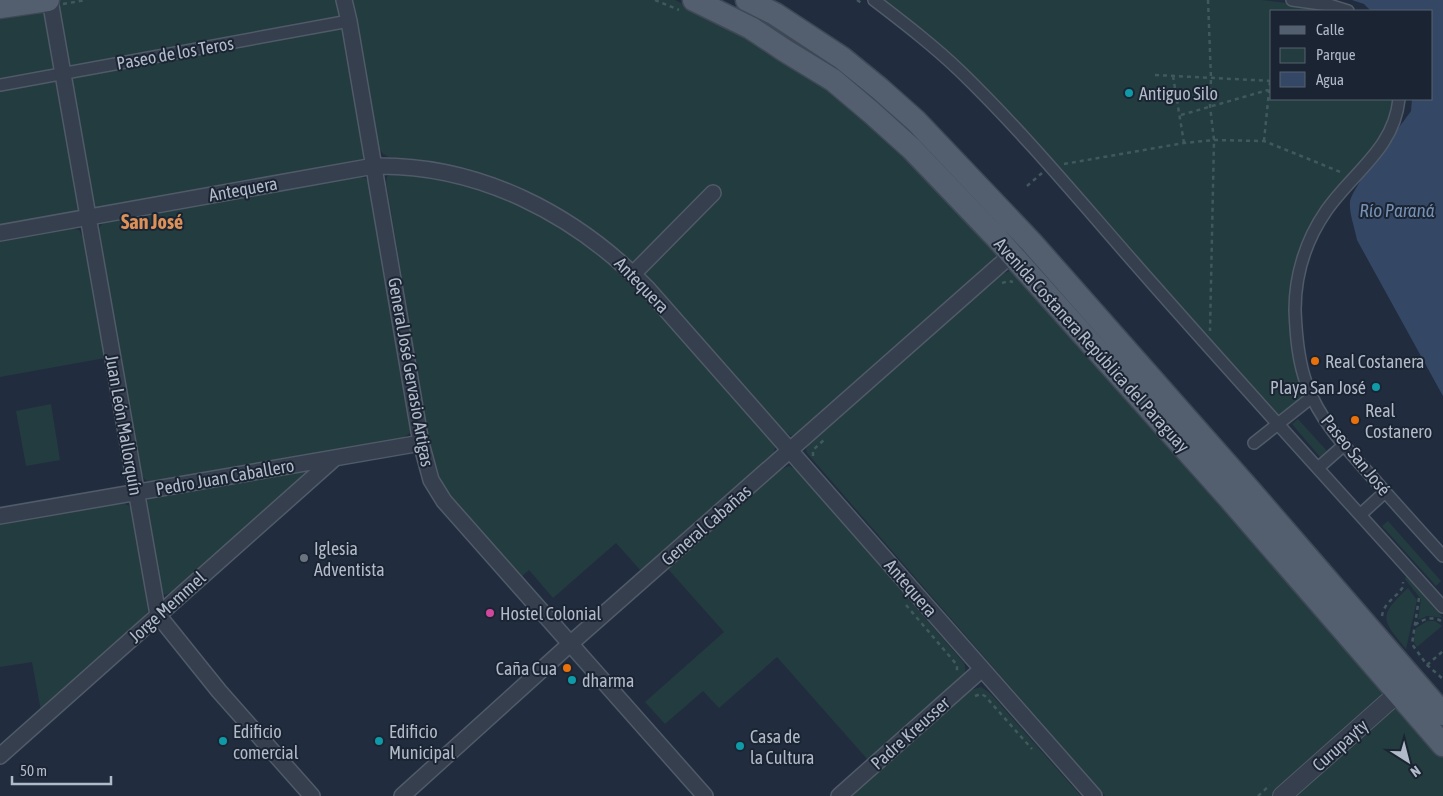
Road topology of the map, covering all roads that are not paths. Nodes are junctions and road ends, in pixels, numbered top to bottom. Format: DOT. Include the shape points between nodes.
graph roads {
  1 [pos="49,0"];
  2 [pos="344,0"];
  3 [pos="747,0"];
  4 [pos="874,0"];
  5 [pos="1292,0"];
  6 [pos="690,7"];
  7 [pos="0,8"];
  8 [pos="1345,10"];
  9 [pos="349,21"];
  10 [pos="62,73"];
  11 [pos="0,85"];
  12 [pos="1399,100"];
  13 [pos="374,166"];
  14 [pos="713,193"];
  15 [pos="88,217"];
  16 [pos="0,233"];
  17 [pos="1012,255"];
  18 [pos="633,274"];
  19 [pos="1312,397"];
  20 [pos="1278,424"];
  21 [pos="421,443"];
  22 [pos="1254,443"];
  23 [pos="1344,445"];
  24 [pos="790,450"];
  25 [pos="335,458"];
  26 [pos="1318,468"];
  27 [pos="136,492"];
  28 [pos="1386,492"];
  29 [pos="1360,515"];
  30 [pos="0,516"];
  31 [pos="1443,556"];
  32 [pos="1443,607"];
  33 [pos="158,615"];
  34 [pos="570,644"];
  35 [pos="982,669"];
  36 [pos="1398,693"];
  37 [pos="1443,714"];
  38 [pos="1443,744"];
  39 [pos="0,756"];
  40 [pos="1278,790"];
  41 [pos="312,796"];
  42 [pos="402,796"];
  43 [pos="705,796"];
  44 [pos="839,796"];
  45 [pos="1094,796"];
  1 -- 7 [label="main road"];
  1 -- 10 [label="street, Juan León Mallorquín"];
  2 -- 9 [label="street, General José Gervasio Artigas"];
  3 -- 37 [label="main road, Avenida Costanera República del Paraguay" via="775,14 842,58 916,120 1031,242"];
  4 -- 20 [label="street" via="960,70 1000,111"];
  5 -- 8 [label="street"];
  6 -- 17 [label="main road, Avenida Costanera República del Paraguay" via="751,28 833,80 912,149"];
  9 -- 10 [label="street, Paseo de los Teros"];
  9 -- 13 [label="street, General José Gervasio Artigas"];
  10 -- 11 [label="street, Paseo de los Teros"];
  10 -- 15 [label="street, Juan León Mallorquín"];
  12 -- 19 [label="street, Paseo San José" via="1393,127 1386,139 1327,209 1306,250 1298,281 1296,317 1302,370"];
  13 -- 15 [label="street, Antequera"];
  13 -- 18 [label="street, Antequera" via="430,169 513,194 571,224"];
  13 -- 21 [label="street, General José Gervasio Artigas"];
  14 -- 18 [label="street"];
  15 -- 16 [label="street, Antequera"];
  15 -- 27 [label="street, Juan León Mallorquín"];
  17 -- 24 [label="street, General Cabañas"];
  17 -- 36 [label="main road, Avenida Costanera República del Paraguay"];
  18 -- 24 [label="street, Antequera"];
  19 -- 20 [label="street"];
  19 -- 23 [label="street, Paseo San José"];
  20 -- 22 [label="street"];
  20 -- 26 [label="street"];
  21 -- 25 [label="street, Pedro Juan Caballero"];
  21 -- 34 [label="street, General José Gervasio Artigas" via="436,491"];
  23 -- 26 [label="street"];
  23 -- 28 [label="street, Paseo San José"];
  24 -- 34 [label="street, General Cabañas"];
  24 -- 35 [label="street, Antequera"];
  25 -- 27 [label="street, Pedro Juan Caballero"];
  25 -- 33 [label="street, Jorge Memmel"];
  26 -- 29 [label="street"];
  27 -- 30 [label="street, Pedro Juan Caballero"];
  27 -- 33 [label="street, Juan León Mallorquín"];
  28 -- 29 [label="street"];
  28 -- 31 [label="street, Paseo San José"];
  29 -- 32 [label="street"];
  33 -- 39 [label="street, Jorge Memmel"];
  33 -- 41 [label="street, Juan León Mallorquín" via="219,691"];
  34 -- 42 [label="street, General Cabañas"];
  34 -- 43 [label="street, General José Gervasio Artigas"];
  35 -- 44 [label="street, Padre Kreusser"];
  35 -- 45 [label="street, Antequera"];
  36 -- 38 [label="main road, Avenida Costanera República del Paraguay"];
  36 -- 40 [label="street, Curupayty"];
}
